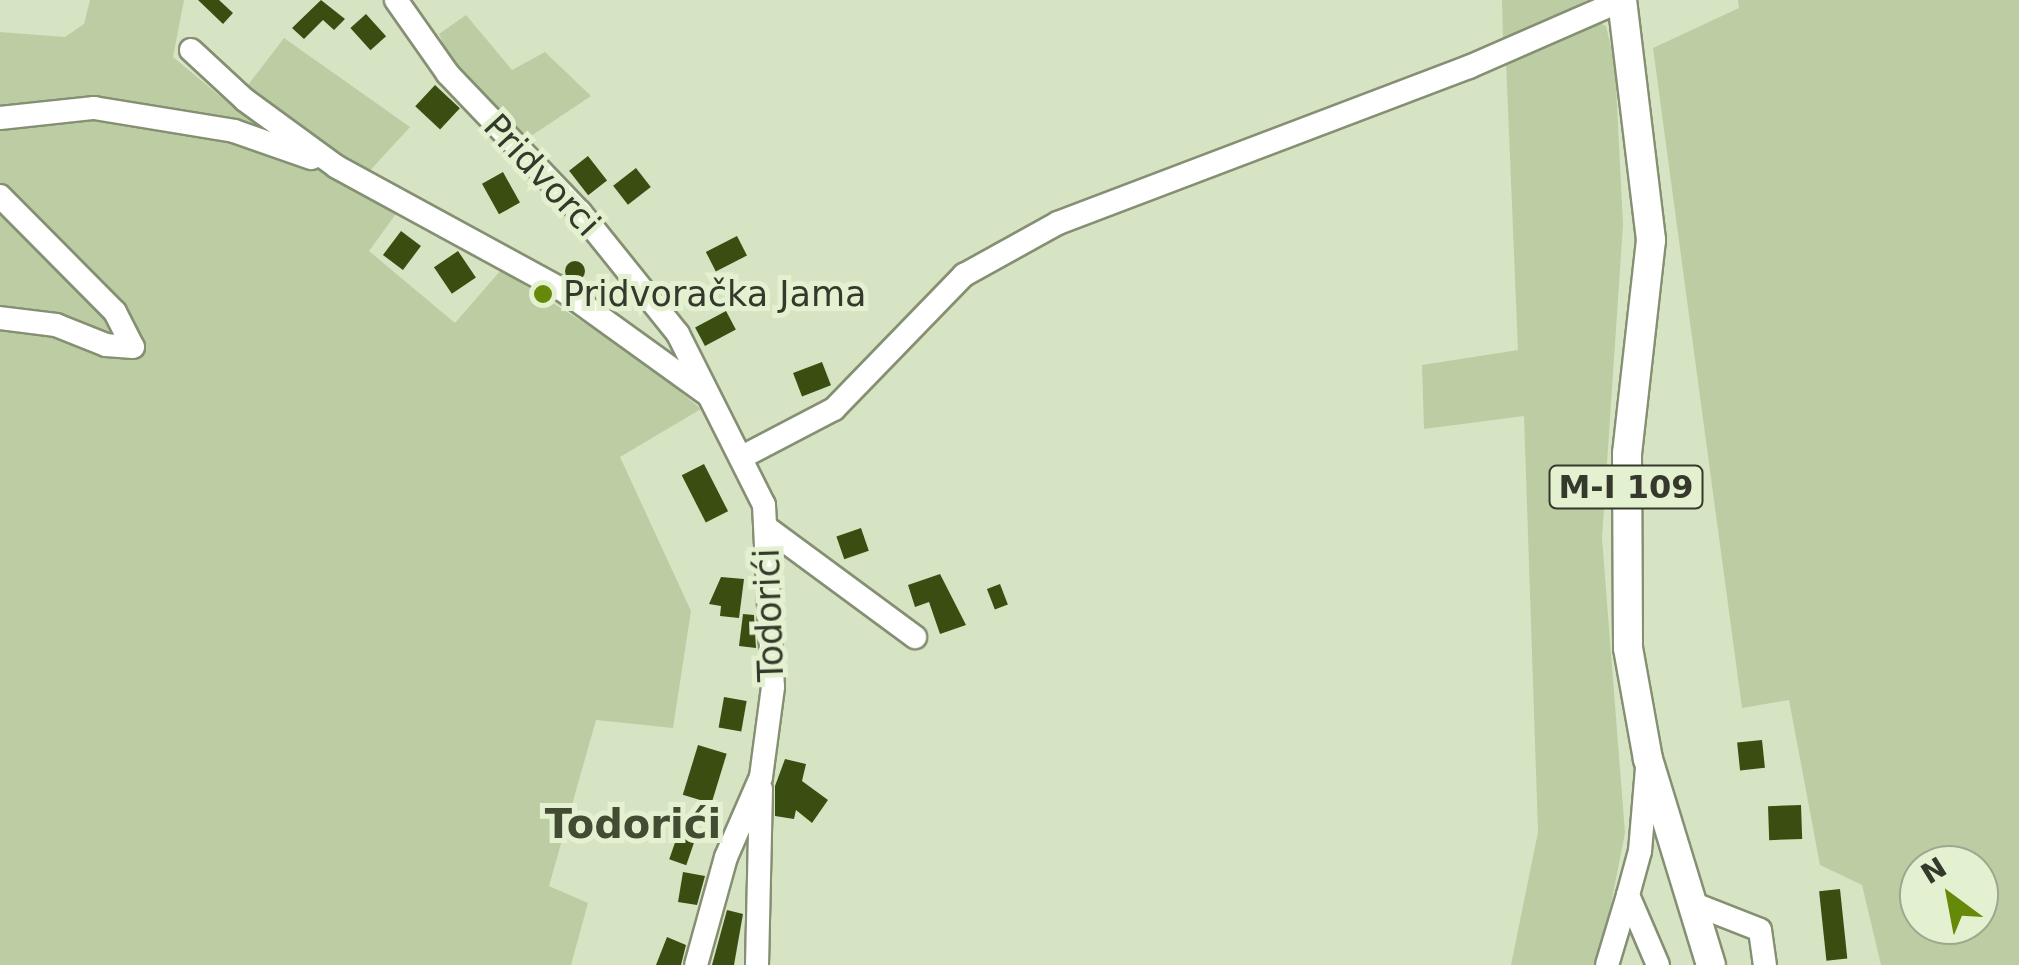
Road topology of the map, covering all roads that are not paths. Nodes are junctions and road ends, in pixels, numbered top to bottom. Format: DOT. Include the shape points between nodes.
graph roads {
  1 [pos="396,0"];
  2 [pos="1622,0"];
  3 [pos="191,50"];
  4 [pos="0,118"];
  5 [pos="338,168"];
  6 [pos="0,196"];
  7 [pos="0,318"];
  8 [pos="717,402"];
  9 [pos="744,456"];
  10 [pos="766,528"];
  11 [pos="915,637"];
  12 [pos="1648,759"];
  13 [pos="762,778"];
  14 [pos="1628,895"];
  15 [pos="1689,902"];
  16 [pos="696,965"];
  17 [pos="757,965"];
  18 [pos="1606,965"];
  19 [pos="1658,965"];
  20 [pos="1711,965"];
  21 [pos="1765,965"];
  1 -- 8 [label="street, Pridvorci" via="448,74 580,212 654,301"];
  2 -- 9 [label="street" via="1469,67 1156,182 1028,239 964,275 834,409"];
  2 -- 12 [label="main road, M-I 109" via="1650,240 1624,531 1630,664"];
  3 -- 5 [label="street" via="245,100"];
  4 -- 5 [label="street" via="94,108 234,131"];
  5 -- 8 [label="street" via="564,291"];
  6 -- 7 [label="street" via="115,312 133,347 106,345 56,325"];
  8 -- 9 [label="street, Pridvorci"];
  9 -- 10 [label="street, Todorići"];
  10 -- 11 [label="street"];
  10 -- 13 [label="street, Todorići" via="773,686"];
  12 -- 14 [label="street" via="1640,850"];
  12 -- 15 [label="main road, M-I 109"];
  13 -- 16 [label="street, Todorići" via="726,858"];
  13 -- 17 [label="street, Todorići"];
  14 -- 18 [label="street"];
  14 -- 19 [label="street"];
  15 -- 20 [label="main road, M-I 109"];
  15 -- 21 [label="street" via="1760,930"];
}
